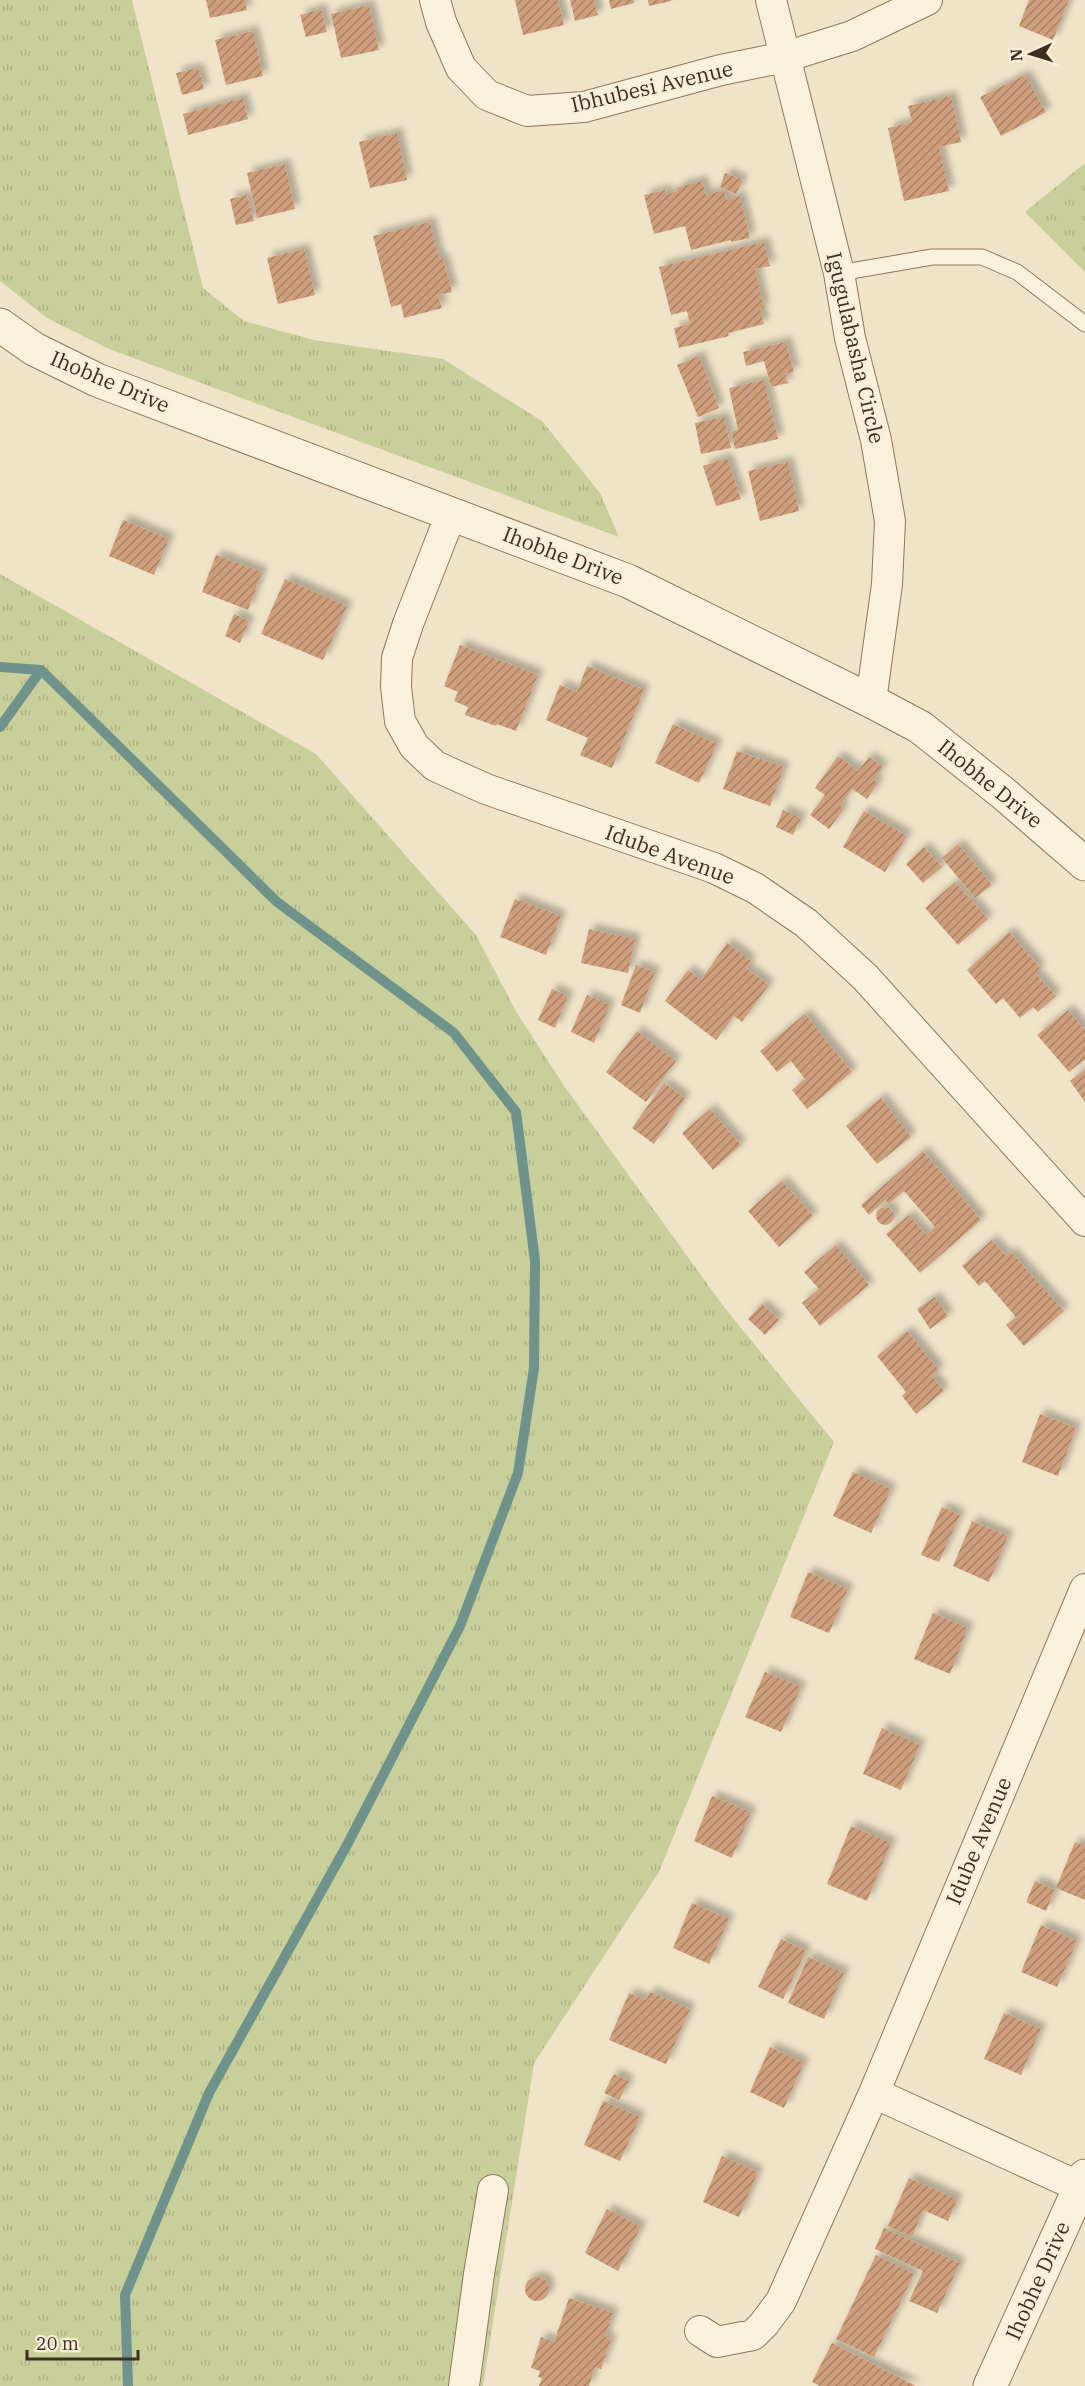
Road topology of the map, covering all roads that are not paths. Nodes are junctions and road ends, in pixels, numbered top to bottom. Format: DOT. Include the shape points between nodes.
graph roads {
  1 [pos="435,0"];
  2 [pos="771,0"];
  3 [pos="927,0"];
  4 [pos="785,57"];
  5 [pos="839,273"];
  6 [pos="1085,324"];
  7 [pos="0,325"];
  8 [pos="451,514"];
  9 [pos="872,701"];
  10 [pos="1085,864"];
  11 [pos="1085,1221"];
  12 [pos="1085,1589"];
  13 [pos="874,2093"];
  14 [pos="1082,2182"];
  15 [pos="493,2190"];
  16 [pos="700,2331"];
  17 [pos="464,2386"];
  18 [pos="990,2386"];
  1 -- 4 [label="street, Ibhubesi Avenue" via="461,68 487,95 527,111 584,107"];
  2 -- 4 [label="street, Igugulabasha Circle"];
  3 -- 4 [label="street, Ibhubesi Avenue" via="852,36"];
  4 -- 5 [label="street, Igugulabasha Circle"];
  5 -- 6 [label="lane" via="932,257 982,257 1017,272"];
  5 -- 9 [label="street, Igugulabasha Circle" via="890,521 887,584"];
  7 -- 8 [label="street, Ihobhe Drive" via="34,349 97,380"];
  8 -- 9 [label="street, Ihobhe Drive" via="628,581"];
  8 -- 11 [label="street, Idube Avenue" via="397,658 400,721 414,746 435,766 486,789 714,868 755,888 806,923 866,977"];
  9 -- 10 [label="street, Ihobhe Drive" via="920,727"];
  12 -- 13 [label="street, Idube Avenue"];
  13 -- 14 [label="street"];
  13 -- 16 [label="street, Idube Avenue" via="781,2301 770,2317 753,2336 717,2342"];
  14 -- 18 [label="street, Ihobhe Drive"];
  15 -- 17 [label="street"];
}
